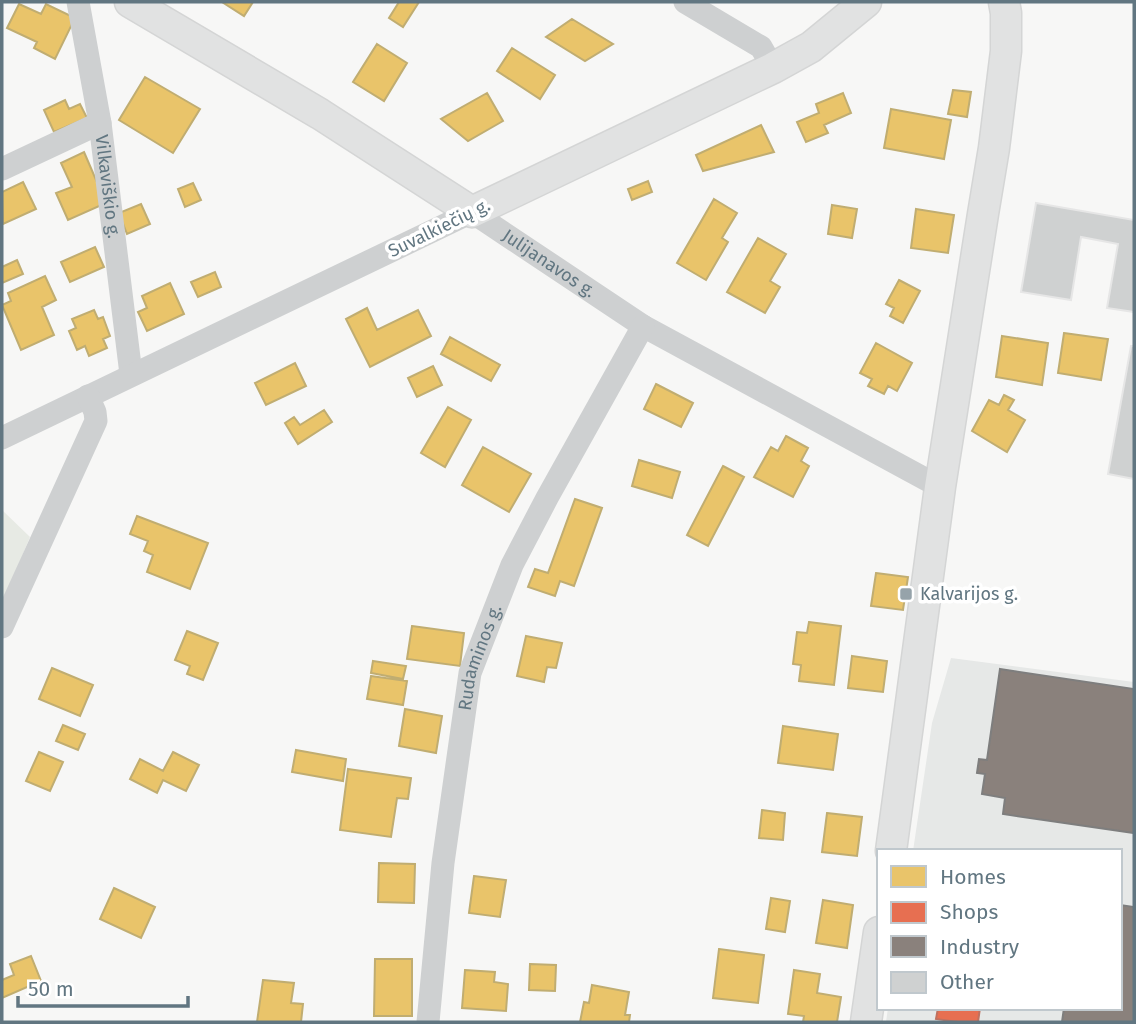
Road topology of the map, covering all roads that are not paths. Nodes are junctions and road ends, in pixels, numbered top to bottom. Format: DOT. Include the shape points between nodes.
graph roads {
  1 [pos="78,2"];
  2 [pos="130,2"];
  3 [pos="685,2"];
  4 [pos="866,2"];
  5 [pos="1004,2"];
  6 [pos="773,68"];
  7 [pos="100,123"];
  8 [pos="2,169"];
  9 [pos="472,212"];
  10 [pos="643,326"];
  11 [pos="131,374"];
  12 [pos="88,396"];
  13 [pos="2,438"];
  14 [pos="940,487"];
  15 [pos="2,627"];
  16 [pos="891,849"];
  17 [pos="877,946"];
  18 [pos="428,1022"];
  19 [pos="866,1022"];
  1 -- 7 [label="street, Vilkaviškio g."];
  2 -- 9 [label="main road, Julijanavos g." via="320,114"];
  3 -- 6 [label="street" via="761,47"];
  4 -- 6 [label="main road, Suvalkiečių g." via="811,47"];
  5 -- 14 [label="main road" via="1006,51 994,148"];
  6 -- 9 [label="main road, Suvalkiečių g."];
  7 -- 8 [label="street"];
  7 -- 11 [label="street, Vilkaviškio g."];
  9 -- 10 [label="street, Julijanavos g."];
  9 -- 11 [label="street, Suvalkiečių g."];
  10 -- 14 [label="street, Julijanavos g."];
  10 -- 18 [label="street, Rudaminos g." via="512,565 470,673 443,863"];
  11 -- 12 [label="street, Suvalkiečių g."];
  12 -- 13 [label="street, Suvalkiečių g."];
  12 -- 15 [label="street" via="96,421"];
  14 -- 16 [label="main road"];
  17 -- 19 [label="main road"];
}
